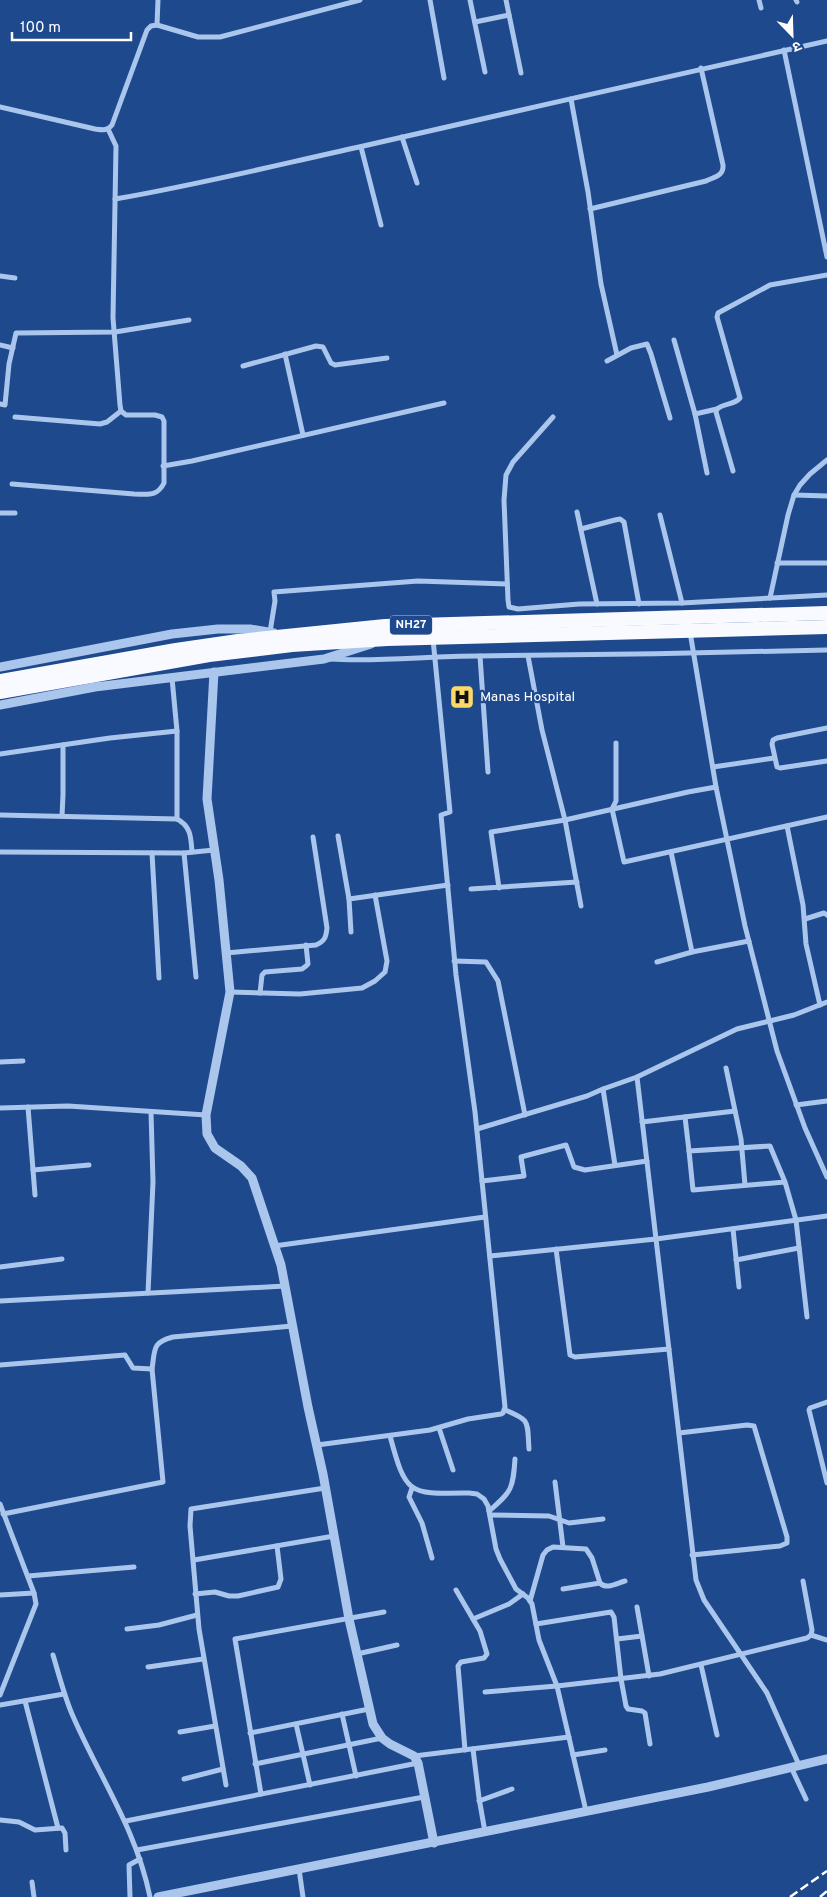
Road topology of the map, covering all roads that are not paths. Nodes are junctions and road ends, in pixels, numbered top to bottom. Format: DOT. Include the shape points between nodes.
graph roads {
  1 [pos="158,0"];
  2 [pos="360,0"];
  3 [pos="430,0"];
  4 [pos="470,0"];
  5 [pos="506,0"];
  6 [pos="760,0"];
  7 [pos="761,8"];
  8 [pos="509,15"];
  9 [pos="475,22"];
  10 [pos="157,25"];
  11 [pos="827,41"];
  12 [pos="784,50"];
  13 [pos="702,68"];
  14 [pos="485,72"];
  15 [pos="521,73"];
  16 [pos="444,78"];
  17 [pos="570,99"];
  18 [pos="0,107"];
  19 [pos="108,129"];
  20 [pos="402,138"];
  21 [pos="361,147"];
  22 [pos="417,183"];
  23 [pos="115,199"];
  24 [pos="590,209"];
  25 [pos="381,225"];
  26 [pos="827,257"];
  27 [pos="827,275"];
  28 [pos="0,276"];
  29 [pos="15,278"];
  30 [pos="189,320"];
  31 [pos="115,332"];
  32 [pos="674,340"];
  33 [pos="0,345"];
  34 [pos="13,348"];
  35 [pos="286,354"];
  36 [pos="617,355"];
  37 [pos="387,358"];
  38 [pos="607,361"];
  39 [pos="243,366"];
  40 [pos="444,403"];
  41 [pos="0,404"];
  42 [pos="717,408"];
  43 [pos="121,411"];
  44 [pos="695,414"];
  45 [pos="16,417"];
  46 [pos="552,417"];
  47 [pos="670,418"];
  48 [pos="303,435"];
  49 [pos="827,460"];
  50 [pos="163,466"];
  51 [pos="733,471"];
  52 [pos="707,473"];
  53 [pos="12,484"];
  54 [pos="794,495"];
  55 [pos="827,496"];
  56 [pos="577,512"];
  57 [pos="0,513"];
  58 [pos="15,513"];
  59 [pos="660,515"];
  60 [pos="581,529"];
  61 [pos="778,563"];
  62 [pos="827,563"];
  63 [pos="507,584"];
  64 [pos="827,595"];
  65 [pos="770,598"];
  66 [pos="682,603"];
  67 [pos="597,604"];
  68 [pos="639,604"];
  69 [pos="510,607"];
  70 [pos="827,613"];
  71 [pos="510,621"];
  72 [pos="827,627"];
  73 [pos="690,630"];
  74 [pos="270,632"];
  75 [pos="292,635"];
  76 [pos="432,637"];
  77 [pos="388,638"];
  78 [pos="827,650"];
  79 [pos="693,653"];
  80 [pos="433,656"];
  81 [pos="480,656"];
  82 [pos="528,656"];
  83 [pos="324,659"];
  84 [pos="0,667"];
  85 [pos="214,672"];
  86 [pos="172,678"];
  87 [pos="0,682"];
  88 [pos="0,692"];
  89 [pos="0,706"];
  90 [pos="827,728"];
  91 [pos="177,731"];
  92 [pos="616,743"];
  93 [pos="63,745"];
  94 [pos="0,754"];
  95 [pos="774,758"];
  96 [pos="827,761"];
  97 [pos="713,767"];
  98 [pos="488,772"];
  99 [pos="716,787"];
  100 [pos="612,809"];
  101 [pos="0,815"];
  102 [pos="62,816"];
  103 [pos="827,817"];
  104 [pos="177,819"];
  105 [pos="565,820"];
  106 [pos="787,826"];
  107 [pos="338,836"];
  108 [pos="313,837"];
  109 [pos="727,840"];
  110 [pos="214,850"];
  111 [pos="0,852"];
  112 [pos="192,852"];
  113 [pos="671,852"];
  114 [pos="152,853"];
  115 [pos="184,853"];
  116 [pos="577,882"];
  117 [pos="448,885"];
  118 [pos="499,888"];
  119 [pos="472,890"];
  120 [pos="375,895"];
  121 [pos="350,899"];
  122 [pos="581,906"];
  123 [pos="827,914"];
  124 [pos="804,920"];
  125 [pos="351,932"];
  126 [pos="749,941"];
  127 [pos="306,946"];
  128 [pos="692,952"];
  129 [pos="226,953"];
  130 [pos="454,961"];
  131 [pos="657,962"];
  132 [pos="196,977"];
  133 [pos="159,978"];
  134 [pos="230,992"];
  135 [pos="260,993"];
  136 [pos="827,1002"];
  137 [pos="820,1005"];
  138 [pos="769,1022"];
  139 [pos="23,1061"];
  140 [pos="0,1062"];
  141 [pos="726,1068"];
  142 [pos="637,1077"];
  143 [pos="603,1089"];
  144 [pos="827,1101"];
  145 [pos="796,1105"];
  146 [pos="28,1107"];
  147 [pos="0,1108"];
  148 [pos="735,1111"];
  149 [pos="151,1112"];
  150 [pos="206,1115"];
  151 [pos="525,1115"];
  152 [pos="685,1117"];
  153 [pos="642,1122"];
  154 [pos="477,1129"];
  155 [pos="742,1148"];
  156 [pos="689,1151"];
  157 [pos="647,1161"];
  158 [pos="89,1165"];
  159 [pos="615,1165"];
  160 [pos="33,1170"];
  161 [pos="827,1177"];
  162 [pos="482,1181"];
  163 [pos="785,1182"];
  164 [pos="746,1185"];
  165 [pos="35,1194"];
  166 [pos="827,1216"];
  167 [pos="485,1217"];
  168 [pos="796,1220"];
  169 [pos="733,1229"];
  170 [pos="656,1239"];
  171 [pos="274,1246"];
  172 [pos="799,1248"];
  173 [pos="556,1249"];
  174 [pos="490,1256"];
  175 [pos="62,1259"];
  176 [pos="736,1260"];
  177 [pos="0,1267"];
  178 [pos="285,1286"];
  179 [pos="739,1287"];
  180 [pos="148,1293"];
  181 [pos="0,1301"];
  182 [pos="807,1317"];
  183 [pos="292,1326"];
  184 [pos="669,1349"];
  185 [pos="0,1365"];
  186 [pos="152,1370"];
  187 [pos="827,1402"];
  188 [pos="505,1410"];
  189 [pos="439,1428"];
  190 [pos="679,1433"];
  191 [pos="390,1436"];
  192 [pos="317,1445"];
  193 [pos="529,1449"];
  194 [pos="515,1459"];
  195 [pos="453,1470"];
  196 [pos="555,1482"];
  197 [pos="827,1483"];
  198 [pos="325,1488"];
  199 [pos="412,1488"];
  200 [pos="0,1504"];
  201 [pos="489,1513"];
  202 [pos="3,1514"];
  203 [pos="603,1519"];
  204 [pos="560,1520"];
  205 [pos="334,1536"];
  206 [pos="277,1546"];
  207 [pos="563,1547"];
  208 [pos="692,1555"];
  209 [pos="432,1558"];
  210 [pos="194,1560"];
  211 [pos="134,1566"];
  212 [pos="28,1576"];
  213 [pos="625,1581"];
  214 [pos="803,1582"];
  215 [pos="600,1583"];
  216 [pos="563,1588"];
  217 [pos="456,1590"];
  218 [pos="34,1592"];
  219 [pos="195,1594"];
  220 [pos="523,1594"];
  221 [pos="0,1595"];
  222 [pos="530,1601"];
  223 [pos="637,1607"];
  224 [pos="384,1612"];
  225 [pos="197,1615"];
  226 [pos="349,1619"];
  227 [pos="473,1619"];
  228 [pos="536,1624"];
  229 [pos="127,1629"];
  230 [pos="811,1635"];
  231 [pos="642,1636"];
  232 [pos="617,1639"];
  233 [pos="827,1640"];
  234 [pos="397,1645"];
  235 [pos="357,1654"];
  236 [pos="53,1655"];
  237 [pos="742,1655"];
  238 [pos="203,1659"];
  239 [pos="701,1665"];
  240 [pos="148,1667"];
  241 [pos="649,1676"];
  242 [pos="621,1679"];
  243 [pos="557,1686"];
  244 [pos="484,1692"];
  245 [pos="64,1694"];
  246 [pos="0,1696"];
  247 [pos="25,1701"];
  248 [pos="0,1705"];
  249 [pos="369,1709"];
  250 [pos="342,1714"];
  251 [pos="296,1724"];
  252 [pos="216,1726"];
  253 [pos="180,1732"];
  254 [pos="250,1733"];
  255 [pos="717,1735"];
  256 [pos="569,1737"];
  257 [pos="382,1738"];
  258 [pos="650,1744"];
  259 [pos="349,1745"];
  260 [pos="472,1749"];
  261 [pos="465,1750"];
  262 [pos="604,1750"];
  263 [pos="303,1755"];
  264 [pos="573,1755"];
  265 [pos="416,1759"];
  266 [pos="827,1759"];
  267 [pos="255,1764"];
  268 [pos="795,1766"];
  269 [pos="223,1769"];
  270 [pos="356,1776"];
  271 [pos="184,1779"];
  272 [pos="310,1784"];
  273 [pos="226,1785"];
  274 [pos="512,1789"];
  275 [pos="261,1794"];
  276 [pos="424,1797"];
  277 [pos="806,1799"];
  278 [pos="479,1801"];
  279 [pos="586,1811"];
  280 [pos="0,1820"];
  281 [pos="126,1821"];
  282 [pos="58,1828"];
  283 [pos="486,1832"];
  284 [pos="434,1842"];
  285 [pos="66,1850"];
  286 [pos="137,1850"];
  287 [pos="140,1859"];
  288 [pos="299,1869"];
  289 [pos="32,1882"];
  290 [pos="34,1897"];
  291 [pos="130,1897"];
  292 [pos="150,1897"];
  293 [pos="158,1897"];
  294 [pos="304,1897"];
  1 -- 10 [label="street"];
  2 -- 10 [label="street" via="220,37 198,37"];
  3 -- 16 [label="street"];
  4 -- 9 [label="street"];
  5 -- 8 [label="street"];
  6 -- 7 [label="street"];
  8 -- 9 [label="street"];
  8 -- 15 [label="street"];
  9 -- 14 [label="street"];
  10 -- 19 [label="street" via="147,30"];
  11 -- 12 [label="street"];
  12 -- 13 [label="street"];
  12 -- 26 [label="street"];
  13 -- 17 [label="street"];
  13 -- 24 [label="street" via="724,170 721,174"];
  17 -- 20 [label="street"];
  17 -- 24 [label="street"];
  18 -- 19 [label="street" via="95,129"];
  19 -- 23 [label="street" via="116,146"];
  20 -- 21 [label="street"];
  20 -- 22 [label="street"];
  21 -- 23 [label="street" via="171,190"];
  21 -- 25 [label="street"];
  23 -- 31 [label="street"];
  24 -- 36 [label="street" via="606,312"];
  27 -- 42 [label="street" via="770,285 718,313 740,398"];
  28 -- 29 [label="street"];
  30 -- 31 [label="street"];
  31 -- 34 [label="street" via="16,333"];
  31 -- 43 [label="street"];
  32 -- 44 [label="street"];
  33 -- 34 [label="street"];
  34 -- 41 [label="street" via="5,405"];
  35 -- 37 [label="street" via="316,346 323,347 331,363 340,365"];
  35 -- 39 [label="street"];
  35 -- 48 [label="street"];
  36 -- 38 [label="street"];
  36 -- 47 [label="street" via="638,345 649,346"];
  40 -- 48 [label="street"];
  42 -- 44 [label="street"];
  42 -- 51 [label="street"];
  43 -- 45 [label="street" via="100,424"];
  43 -- 50 [label="street" via="126,415 162,417"];
  44 -- 52 [label="street"];
  46 -- 63 [label="street" via="513,462 506,475"];
  48 -- 50 [label="street"];
  49 -- 54 [label="street" via="810,474"];
  50 -- 53 [label="street" via="164,483 154,494"];
  54 -- 55 [label="street"];
  54 -- 61 [label="street"];
  56 -- 60 [label="street"];
  57 -- 58 [label="street"];
  59 -- 66 [label="street"];
  60 -- 67 [label="street"];
  60 -- 68 [label="street" via="620,519 624,522"];
  61 -- 62 [label="street"];
  61 -- 65 [label="street"];
  63 -- 69 [label="street"];
  63 -- 74 [label="street" via="418,581 274,592"];
  64 -- 65 [label="street"];
  65 -- 66 [label="street"];
  66 -- 68 [label="street"];
  67 -- 68 [label="street"];
  67 -- 69 [label="street"];
  69 -- 71 [label="street"];
  70 -- 71 [label="highway, NH27"];
  71 -- 75 [label="highway, NH27" via="385,626"];
  72 -- 73 [label="highway, NH27"];
  73 -- 76 [label="highway, NH27"];
  73 -- 79 [label="street"];
  74 -- 75 [label="street"];
  74 -- 84 [label="street" via="218,629 172,634"];
  75 -- 87 [label="highway, NH27" via="176,650"];
  76 -- 77 [label="highway, NH27"];
  76 -- 80 [label="street"];
  77 -- 83 [label="street"];
  77 -- 88 [label="highway, NH27" via="209,654"];
  78 -- 79 [label="street"];
  79 -- 82 [label="street"];
  79 -- 97 [label="street"];
  80 -- 81 [label="street"];
  80 -- 83 [label="street" via="354,661"];
  80 -- 117 [label="street" via="450,812 441,816"];
  81 -- 82 [label="street"];
  81 -- 98 [label="street"];
  82 -- 105 [label="street" via="542,730"];
  83 -- 85 [label="street"];
  85 -- 86 [label="street"];
  85 -- 110 [label="street" via="207,799"];
  86 -- 89 [label="street" via="95,687"];
  86 -- 91 [label="street"];
  90 -- 95 [label="street" via="773,740"];
  91 -- 93 [label="street"];
  91 -- 104 [label="street"];
  92 -- 100 [label="street" via="616,801"];
  93 -- 94 [label="street"];
  93 -- 102 [label="street"];
  95 -- 96 [label="street" via="780,768"];
  95 -- 97 [label="street"];
  97 -- 99 [label="street"];
  99 -- 100 [label="street"];
  99 -- 109 [label="street"];
  100 -- 105 [label="street"];
  100 -- 113 [label="street" via="624,862"];
  101 -- 102 [label="street"];
  102 -- 104 [label="street"];
  103 -- 106 [label="street"];
  104 -- 112 [label="street" via="185,823 191,836"];
  105 -- 116 [label="street"];
  105 -- 118 [label="street" via="491,832"];
  106 -- 109 [label="street"];
  106 -- 124 [label="street"];
  107 -- 121 [label="street"];
  108 -- 127 [label="street" via="327,928 323,942"];
  109 -- 113 [label="street"];
  109 -- 126 [label="street"];
  110 -- 112 [label="street"];
  110 -- 129 [label="street"];
  111 -- 114 [label="street"];
  112 -- 115 [label="street"];
  113 -- 128 [label="street"];
  114 -- 115 [label="street"];
  114 -- 133 [label="street"];
  115 -- 132 [label="street"];
  116 -- 118 [label="street"];
  116 -- 122 [label="street"];
  117 -- 120 [label="street"];
  117 -- 130 [label="street"];
  118 -- 119 [label="street"];
  120 -- 121 [label="street"];
  120 -- 135 [label="street" via="387,960 385,972 375,981 362,988 300,994"];
  121 -- 125 [label="street"];
  123 -- 124 [label="street"];
  124 -- 137 [label="street"];
  126 -- 128 [label="street"];
  126 -- 138 [label="street"];
  127 -- 129 [label="street"];
  127 -- 135 [label="street" via="308,964 302,969 266,972 262,975"];
  128 -- 131 [label="street"];
  129 -- 134 [label="street"];
  130 -- 151 [label="street" via="486,962 498,981"];
  130 -- 154 [label="street"];
  134 -- 135 [label="street"];
  134 -- 150 [label="street"];
  136 -- 137 [label="street"];
  137 -- 138 [label="street"];
  138 -- 142 [label="street" via="737,1029"];
  138 -- 145 [label="street"];
  139 -- 140 [label="street"];
  141 -- 148 [label="street"];
  142 -- 143 [label="street"];
  142 -- 153 [label="street"];
  143 -- 151 [label="street"];
  143 -- 159 [label="street"];
  144 -- 145 [label="street"];
  145 -- 161 [label="street"];
  146 -- 147 [label="street"];
  146 -- 149 [label="street" via="68,1106"];
  146 -- 160 [label="street"];
  148 -- 152 [label="street"];
  148 -- 155 [label="street"];
  149 -- 150 [label="street"];
  149 -- 180 [label="street" via="153,1182"];
  150 -- 171 [label="street" via="207,1134 215,1148 252,1178"];
  151 -- 154 [label="street"];
  152 -- 153 [label="street"];
  152 -- 156 [label="street"];
  153 -- 157 [label="street"];
  154 -- 162 [label="street"];
  155 -- 156 [label="street"];
  155 -- 163 [label="street" via="772,1148"];
  155 -- 164 [label="street"];
  156 -- 164 [label="street" via="693,1190"];
  157 -- 159 [label="street"];
  157 -- 170 [label="street"];
  158 -- 160 [label="street"];
  159 -- 162 [label="street" via="585,1170 574,1167 566,1145 521,1157 524,1176"];
  160 -- 165 [label="street"];
  162 -- 167 [label="street"];
  163 -- 164 [label="street"];
  163 -- 168 [label="street"];
  166 -- 168 [label="street"];
  167 -- 171 [label="street"];
  167 -- 174 [label="street"];
  168 -- 169 [label="street"];
  168 -- 172 [label="street"];
  169 -- 170 [label="street"];
  169 -- 176 [label="street"];
  170 -- 173 [label="street"];
  170 -- 184 [label="street"];
  171 -- 178 [label="street"];
  172 -- 176 [label="street"];
  172 -- 182 [label="street"];
  173 -- 174 [label="street"];
  173 -- 184 [label="street" via="570,1355"];
  174 -- 188 [label="street"];
  175 -- 177 [label="street"];
  176 -- 179 [label="street"];
  178 -- 180 [label="street"];
  178 -- 183 [label="street"];
  180 -- 181 [label="street"];
  183 -- 186 [label="street" via="173,1336 161,1340 156,1348"];
  183 -- 192 [label="street"];
  184 -- 190 [label="street"];
  185 -- 186 [label="street" via="125,1356 133,1368"];
  186 -- 202 [label="street" via="163,1482"];
  187 -- 197 [label="street" via="809,1410"];
  188 -- 189 [label="street" via="500,1414"];
  188 -- 193 [label="street" via="520,1416 526,1423"];
  189 -- 191 [label="street"];
  189 -- 195 [label="street"];
  190 -- 208 [label="street"];
  190 -- 208 [label="street" via="754,1426 787,1537 787,1544 780,1546"];
  191 -- 192 [label="street"];
  191 -- 199 [label="street" via="402,1475"];
  192 -- 198 [label="street"];
  194 -- 201 [label="street" via="511,1490"];
  196 -- 204 [label="street"];
  198 -- 205 [label="street"];
  198 -- 210 [label="street" via="192,1509 190,1526"];
  199 -- 201 [label="street" via="422,1492 477,1494 484,1499"];
  199 -- 209 [label="street" via="409,1497 422,1524"];
  200 -- 202 [label="street"];
  201 -- 204 [label="street" via="549,1516"];
  201 -- 220 [label="street" via="500,1559 510,1580"];
  202 -- 212 [label="street"];
  203 -- 204 [label="street" via="569,1523"];
  204 -- 207 [label="street"];
  205 -- 206 [label="street"];
  205 -- 226 [label="street"];
  206 -- 210 [label="street"];
  206 -- 219 [label="street" via="281,1579 278,1587 238,1596 215,1592"];
  207 -- 215 [label="street" via="586,1550"];
  207 -- 222 [label="street" via="547,1550"];
  208 -- 237 [label="street" via="700,1592"];
  210 -- 219 [label="street"];
  211 -- 212 [label="street"];
  212 -- 218 [label="street"];
  213 -- 215 [label="street" via="606,1587"];
  214 -- 230 [label="street"];
  215 -- 216 [label="street"];
  217 -- 227 [label="street"];
  218 -- 221 [label="street"];
  218 -- 246 [label="street" via="35,1611"];
  219 -- 225 [label="street"];
  220 -- 222 [label="street"];
  220 -- 227 [label="street" via="511,1603"];
  222 -- 228 [label="street"];
  223 -- 231 [label="street"];
  224 -- 226 [label="street"];
  225 -- 229 [label="street"];
  225 -- 238 [label="street"];
  226 -- 235 [label="street"];
  226 -- 254 [label="street" via="235,1639"];
  227 -- 261 [label="street" via="487,1654 484,1658 461,1662 458,1666"];
  228 -- 232 [label="street" via="611,1612"];
  228 -- 243 [label="street"];
  230 -- 233 [label="street"];
  230 -- 237 [label="street"];
  231 -- 232 [label="street"];
  231 -- 241 [label="street"];
  232 -- 242 [label="street"];
  234 -- 235 [label="street"];
  235 -- 249 [label="street"];
  236 -- 245 [label="street"];
  237 -- 239 [label="street"];
  237 -- 268 [label="street" via="772,1703"];
  238 -- 240 [label="street"];
  238 -- 252 [label="street"];
  239 -- 241 [label="street"];
  239 -- 255 [label="street"];
  241 -- 242 [label="street"];
  242 -- 243 [label="street"];
  242 -- 258 [label="street" via="628,1709 645,1713"];
  243 -- 244 [label="street"];
  243 -- 256 [label="street"];
  245 -- 247 [label="street"];
  245 -- 281 [label="street" via="89,1752"];
  247 -- 248 [label="street"];
  247 -- 282 [label="street"];
  249 -- 250 [label="street"];
  249 -- 257 [label="street"];
  250 -- 251 [label="street"];
  250 -- 259 [label="street"];
  251 -- 254 [label="street"];
  251 -- 263 [label="street"];
  252 -- 253 [label="street"];
  252 -- 269 [label="street"];
  254 -- 267 [label="street"];
  256 -- 260 [label="street"];
  256 -- 264 [label="street"];
  257 -- 259 [label="street"];
  257 -- 265 [label="street"];
  259 -- 263 [label="street"];
  259 -- 270 [label="street"];
  260 -- 261 [label="street"];
  260 -- 278 [label="street"];
  261 -- 265 [label="street"];
  262 -- 264 [label="street"];
  263 -- 267 [label="street"];
  263 -- 272 [label="street"];
  264 -- 279 [label="street"];
  265 -- 270 [label="street"];
  265 -- 276 [label="street"];
  266 -- 268 [label="street"];
  267 -- 275 [label="street"];
  268 -- 277 [label="street"];
  268 -- 279 [label="street"];
  269 -- 271 [label="street"];
  269 -- 273 [label="street"];
  270 -- 272 [label="street"];
  272 -- 275 [label="street"];
  274 -- 278 [label="street"];
  275 -- 281 [label="street"];
  276 -- 284 [label="street"];
  276 -- 286 [label="street"];
  278 -- 283 [label="street"];
  279 -- 283 [label="street"];
  280 -- 282 [label="street" via="19,1822 35,1830"];
  281 -- 286 [label="street"];
  282 -- 285 [label="street" via="64,1830"];
  283 -- 284 [label="street"];
  284 -- 288 [label="street"];
  286 -- 287 [label="street"];
  287 -- 291 [label="street" via="129,1865"];
  287 -- 292 [label="street"];
  288 -- 293 [label="street"];
  288 -- 294 [label="street"];
  289 -- 290 [label="street"];
}
